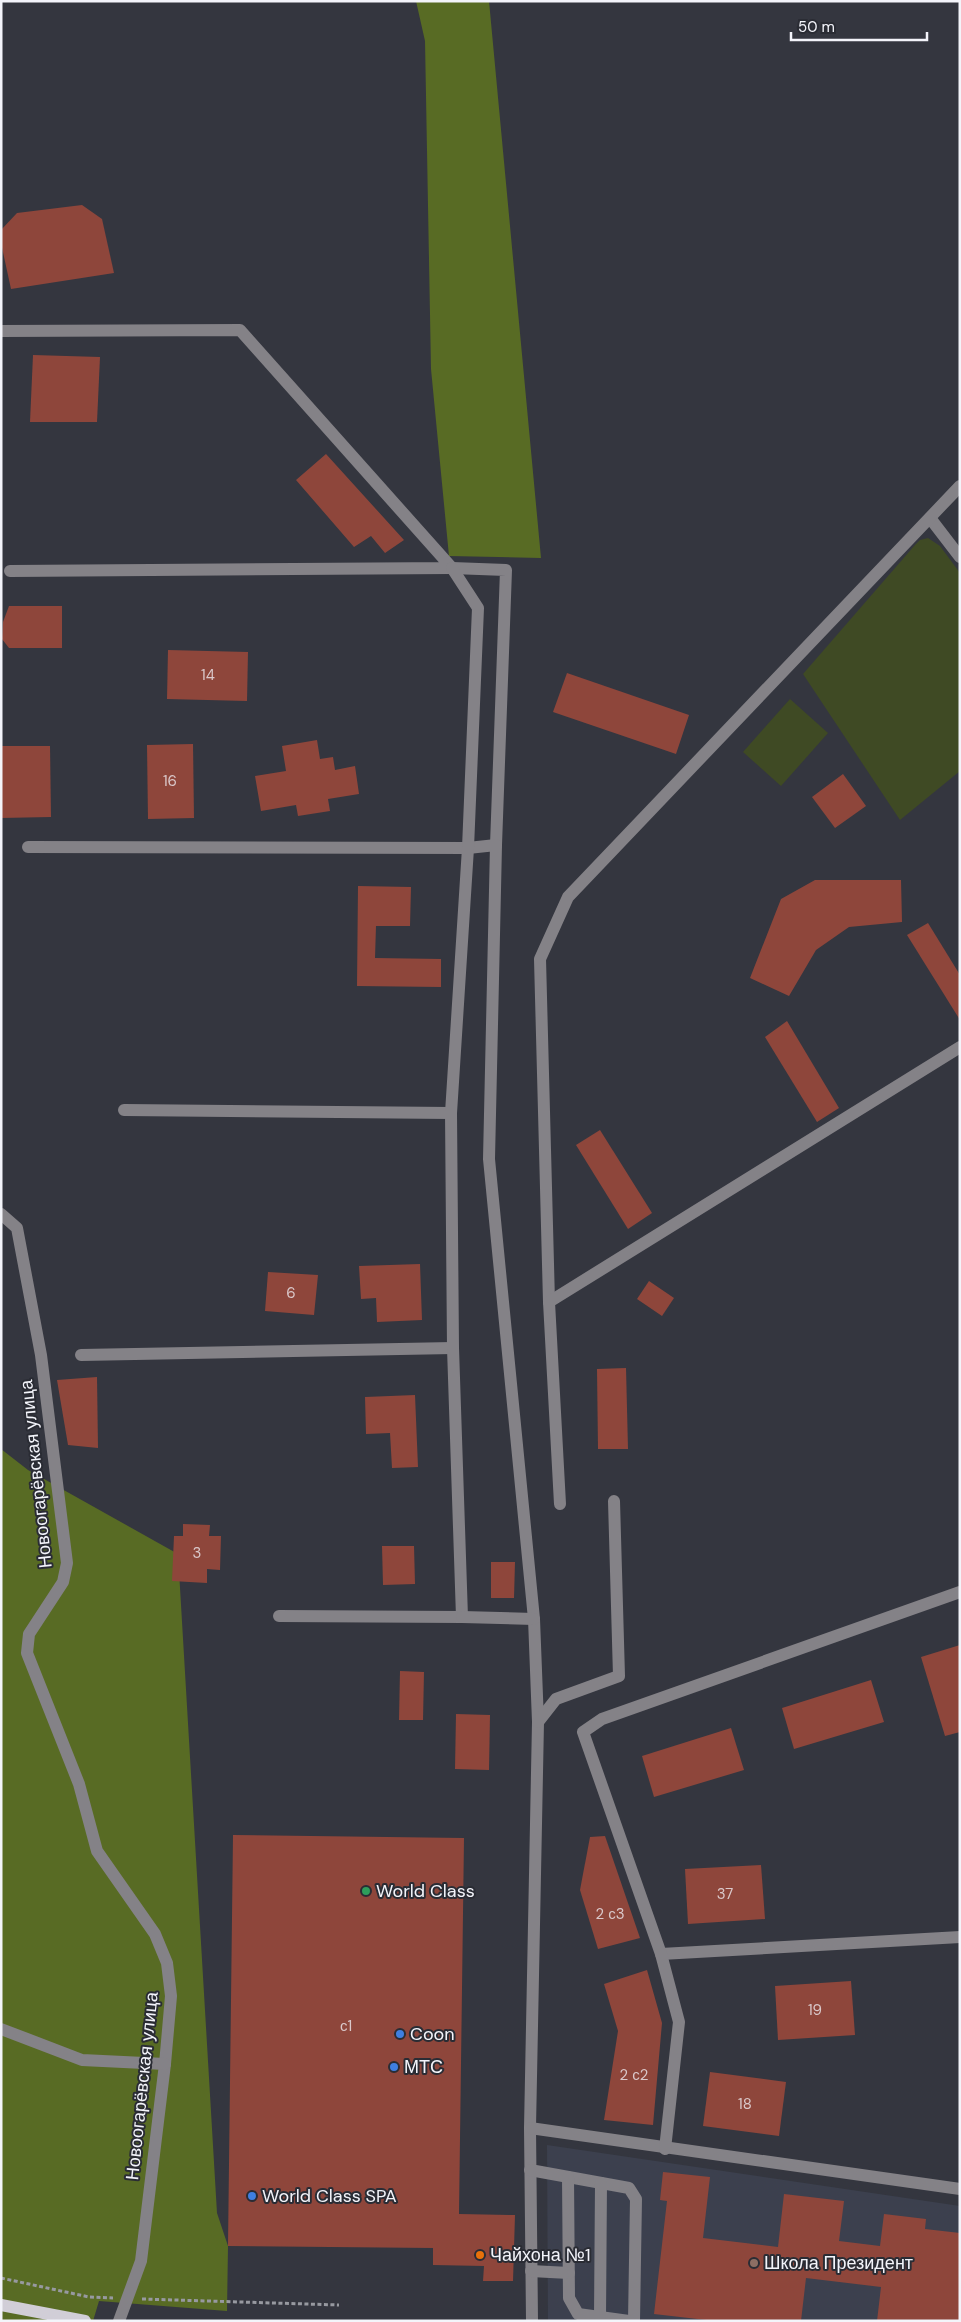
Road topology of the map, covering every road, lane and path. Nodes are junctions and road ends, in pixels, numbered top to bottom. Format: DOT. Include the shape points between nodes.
graph roads {
  1 [pos="1,331"];
  2 [pos="960,486"];
  3 [pos="930,518"];
  4 [pos="960,557"];
  5 [pos="452,568"];
  6 [pos="10,571"];
  7 [pos="496,844"];
  8 [pos="28,847"];
  9 [pos="468,848"];
  10 [pos="960,1047"];
  11 [pos="124,1110"];
  12 [pos="451,1113"];
  13 [pos="1,1214"];
  14 [pos="549,1302"];
  15 [pos="453,1348"];
  16 [pos="81,1355"];
  17 [pos="614,1501"];
  18 [pos="560,1504"];
  19 [pos="960,1592"];
  20 [pos="279,1616"];
  21 [pos="462,1617"];
  22 [pos="534,1619"];
  23 [pos="538,1722"];
  24 [pos="960,1937"];
  25 [pos="662,1954"];
  26 [pos="1,2028"];
  27 [pos="165,2064"];
  28 [pos="530,2128"];
  29 [pos="665,2149"];
  30 [pos="530,2170"];
  31 [pos="568,2177"];
  32 [pos="601,2184"];
  33 [pos="960,2189"];
  34 [pos="531,2271"];
  35 [pos="568,2273"];
  36 [pos="1,2278"];
  37 [pos="119,2298"];
  38 [pos="139,2299"];
  39 [pos="1,2305"];
  40 [pos="339,2305"];
  41 [pos="600,2317"];
  42 [pos="86,2321"];
  43 [pos="119,2321"];
  44 [pos="532,2321"];
  45 [pos="629,2321"];
  46 [pos="634,2321"];
  1 -- 5 [label="street" via="240,330"];
  2 -- 3 [label="street"];
  3 -- 4 [label="street"];
  3 -- 14 [label="street" via="568,897 540,959"];
  5 -- 6 [label="street"];
  5 -- 7 [label="street" via="506,570"];
  5 -- 9 [label="street" via="478,608"];
  7 -- 9 [label="street"];
  7 -- 22 [label="street" via="488,1159"];
  8 -- 9 [label="street"];
  9 -- 12 [label="street"];
  10 -- 14 [label="street"];
  11 -- 12 [label="street"];
  12 -- 15 [label="street"];
  13 -- 27 [label="street, Новоогарёвская улица" via="17,1228 41,1355 67,1563 63,1582 29,1634 27,1653 79,1784 97,1851 155,1934 167,1963 171,1996"];
  14 -- 18 [label="street"];
  15 -- 16 [label="street"];
  15 -- 21 [label="street"];
  17 -- 23 [label="street" via="619,1676 556,1699"];
  19 -- 25 [label="street" via="602,1719 583,1732"];
  20 -- 21 [label="street"];
  21 -- 22 [label="street"];
  22 -- 23 [label="street"];
  23 -- 28 [label="street"];
  24 -- 25 [label="street"];
  25 -- 29 [label="street" via="679,2022"];
  26 -- 27 [label="street" via="82,2060"];
  27 -- 43 [label="street, Новоогарёвская улица" via="141,2261"];
  28 -- 29 [label="street"];
  28 -- 30 [label="street"];
  29 -- 33 [label="street"];
  30 -- 31 [label="street"];
  30 -- 34 [label="street"];
  31 -- 32 [label="street"];
  31 -- 35 [label="street"];
  32 -- 41 [label="street"];
  32 -- 46 [label="street" via="629,2188 636,2199"];
  34 -- 35 [label="street"];
  34 -- 44 [label="street"];
  35 -- 41 [label="street" via="569,2298 578,2314"];
  36 -- 37 [label="path" via="89,2298"];
  38 -- 40 [label="path"];
  39 -- 42 [label="main road"];
  41 -- 45 [label="street"];
}
